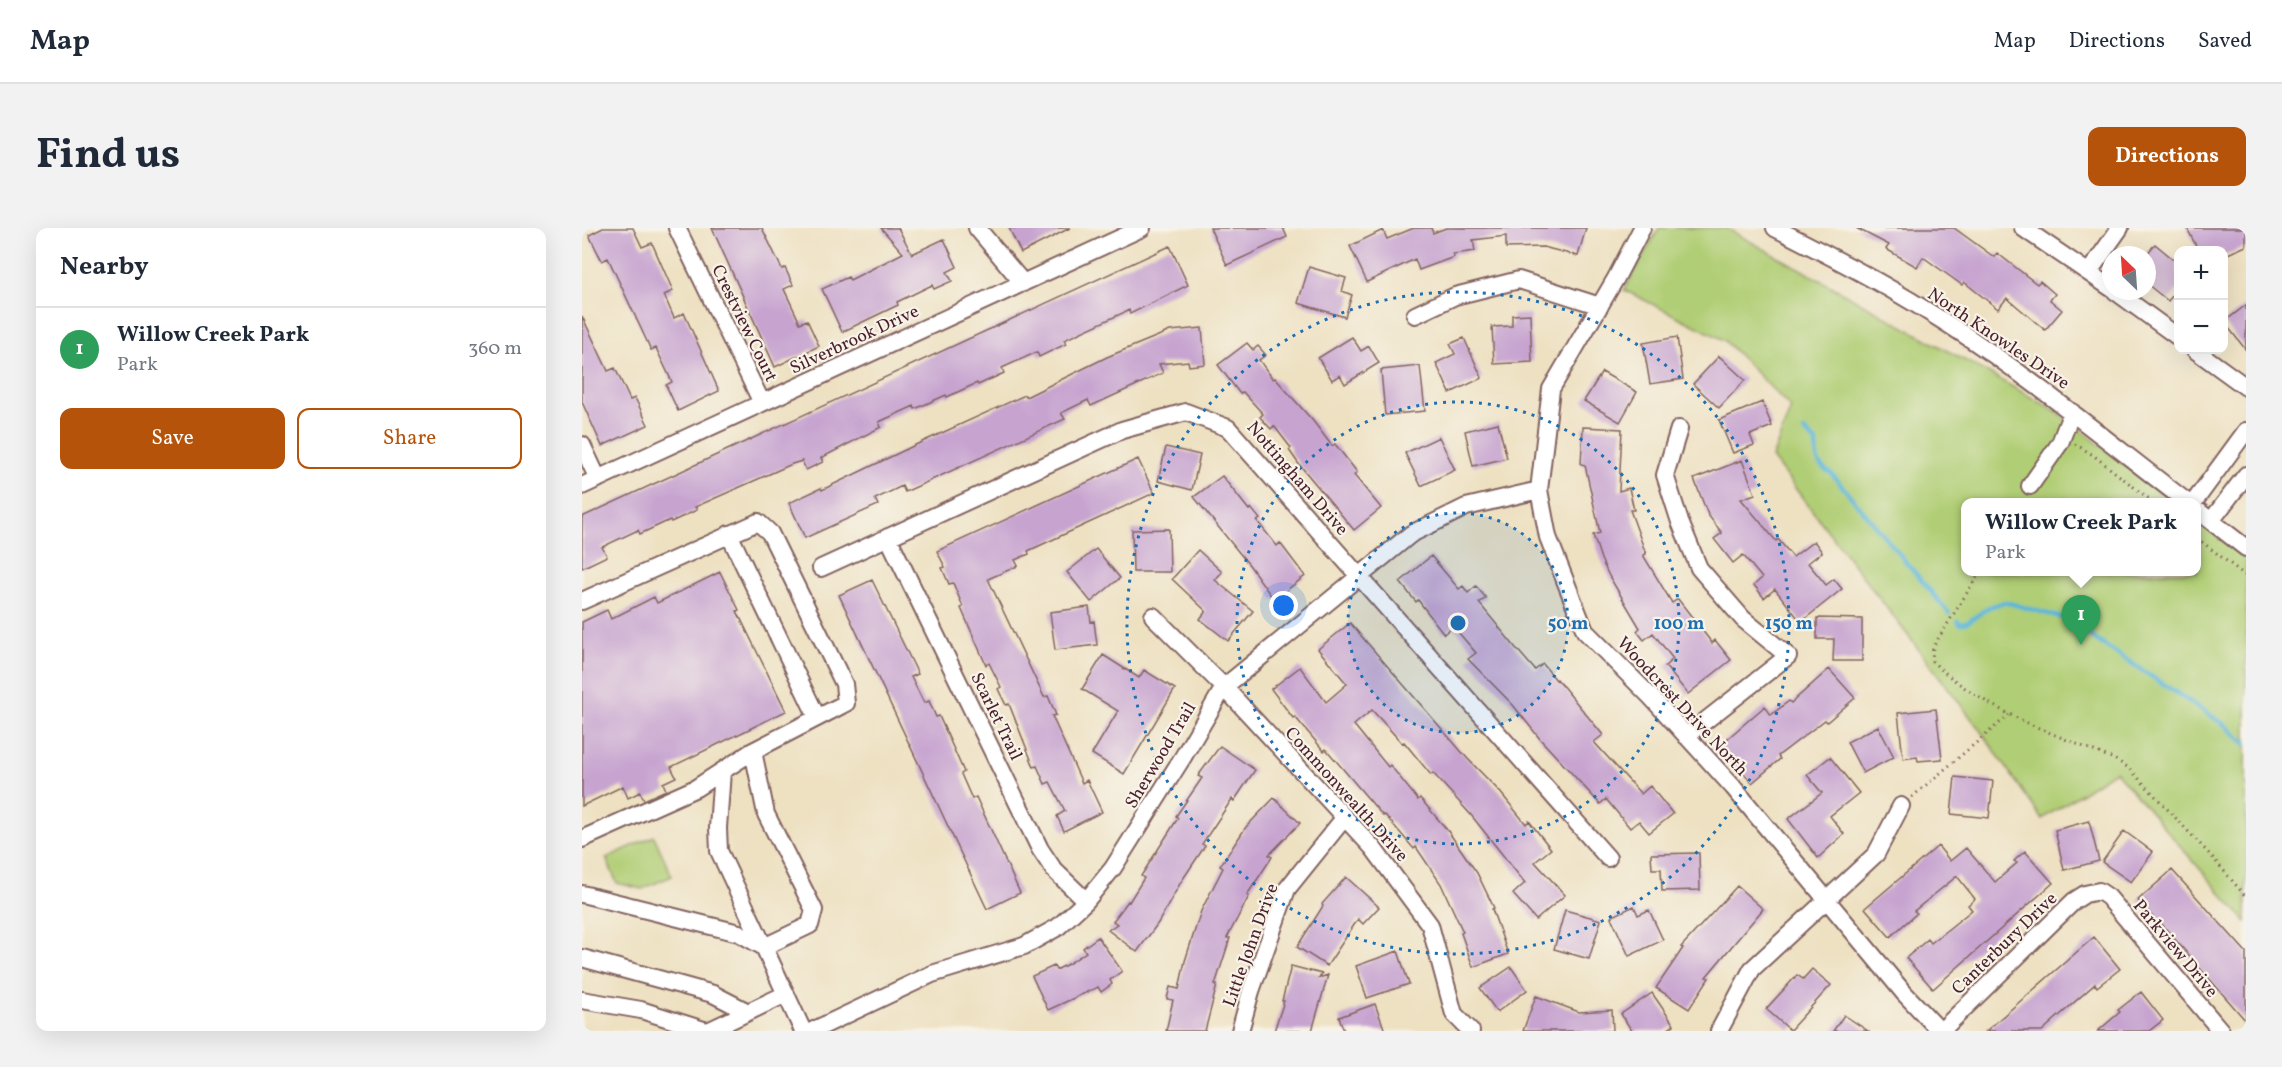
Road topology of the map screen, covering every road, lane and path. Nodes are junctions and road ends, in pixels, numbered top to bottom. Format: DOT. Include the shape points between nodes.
graph roads {
  1 [pos="677,228"];
  2 [pos="977,228"];
  3 [pos="1142,228"];
  4 [pos="1642,228"];
  5 [pos="1775,228"];
  6 [pos="2023,228"];
  7 [pos="2120,228"];
  8 [pos="2089,272"];
  9 [pos="2102,281"];
  10 [pos="1023,283"];
  11 [pos="2127,300"];
  12 [pos="1600,306"];
  13 [pos="1415,315"];
  14 [pos="2174,334"];
  15 [pos="2201,354"];
  16 [pos="2246,387"];
  17 [pos="762,403"];
  18 [pos="2072,412"];
  19 [pos="1679,429"];
  20 [pos="2246,431"];
  21 [pos="2063,436"];
  22 [pos="582,444"];
  23 [pos="2246,475"];
  24 [pos="598,479"];
  25 [pos="582,486"];
  26 [pos="2030,486"];
  27 [pos="1539,490"];
  28 [pos="2148,498"];
  29 [pos="2182,498"];
  30 [pos="2197,498"];
  31 [pos="2201,514"];
  32 [pos="2211,521"];
  33 [pos="729,534"];
  34 [pos="888,537"];
  35 [pos="2201,542"];
  36 [pos="2246,548"];
  37 [pos="821,568"];
  38 [pos="1358,576"];
  39 [pos="1977,576"];
  40 [pos="2246,576"];
  41 [pos="582,601"];
  42 [pos="1153,616"];
  43 [pos="1224,687"];
  44 [pos="2009,715"];
  45 [pos="817,717"];
  46 [pos="1686,736"];
  47 [pos="753,751"];
  48 [pos="722,771"];
  49 [pos="1901,806"];
  50 [pos="1345,817"];
  51 [pos="582,839"];
  52 [pos="1608,858"];
  53 [pos="2099,891"];
  54 [pos="582,894"];
  55 [pos="2246,897"];
  56 [pos="1827,901"];
  57 [pos="1086,902"];
  58 [pos="764,947"];
  59 [pos="582,958"];
  60 [pos="786,994"];
  61 [pos="582,1000"];
  62 [pos="748,1012"];
  63 [pos="2211,1028"];
  64 [pos="707,1031"];
  65 [pos="803,1031"];
  66 [pos="812,1031"];
  67 [pos="1240,1031"];
  68 [pos="1471,1031"];
  69 [pos="1719,1031"];
  70 [pos="1940,1031"];
  1 -- 17 [label="street, Crestview Court"];
  2 -- 10 [label="street"];
  3 -- 10 [label="street, Silverbrook Drive"];
  4 -- 12 [label="street, Woodcrest Drive North"];
  5 -- 18 [label="street, North Knowles Drive" via="1927,311"];
  6 -- 8 [label="street"];
  7 -- 8 [label="street"];
  8 -- 9 [label="street"];
  10 -- 17 [label="street, Silverbrook Drive"];
  11 -- 14 [label="street"];
  12 -- 13 [label="street" via="1519,280 1455,296"];
  12 -- 27 [label="street, Woodcrest Drive North" via="1551,389"];
  15 -- 16 [label="street"];
  17 -- 24 [label="street, Silverbrook Drive"];
  18 -- 21 [label="street"];
  18 -- 29 [label="street, North Knowles Drive"];
  19 -- 46 [label="street" via="1665,476 1699,567 1743,619 1788,656"];
  20 -- 30 [label="street"];
  21 -- 26 [label="street"];
  21 -- 28 [label="path"];
  22 -- 24 [label="street"];
  23 -- 32 [label="street"];
  24 -- 25 [label="street, Silverbrook Drive"];
  27 -- 38 [label="street, Sherwood Trail" via="1466,507 1411,534"];
  27 -- 46 [label="street, Woodcrest Drive North" via="1548,537 1586,632"];
  31 -- 32 [label="street"];
  32 -- 36 [label="street"];
  33 -- 41 [label="street"];
  33 -- 45 [label="street"];
  33 -- 45 [label="street" via="758,522 770,533 844,684 846,703"];
  34 -- 37 [label="street, Nottingham Drive"];
  34 -- 38 [label="street, Nottingham Drive" via="1122,430 1186,412 1228,428"];
  34 -- 57 [label="street, Scarlet Trail" via="1040,849 1054,870"];
  35 -- 40 [label="path"];
  38 -- 43 [label="street, Sherwood Trail"];
  38 -- 52 [label="street, Nottingham Drive"];
  39 -- 44 [label="path" via="1933,647 1932,661"];
  42 -- 43 [label="street, Commonwealth Drive"];
  43 -- 50 [label="street, Commonwealth Drive"];
  43 -- 57 [label="street, Sherwood Trail" via="1113,868"];
  44 -- 49 [label="path"];
  44 -- 55 [label="path" via="2129,768"];
  45 -- 47 [label="street"];
  46 -- 56 [label="street, Woodcrest Drive North"];
  47 -- 48 [label="street"];
  47 -- 58 [label="street" via="765,814 814,910 810,925"];
  48 -- 51 [label="street" via="696,788"];
  48 -- 58 [label="street" via="719,851"];
  49 -- 56 [label="street" via="1876,854"];
  50 -- 67 [label="street, Little John Drive" via="1287,889"];
  50 -- 68 [label="street, Commonwealth Drive" via="1373,848 1430,926 1454,1014"];
  53 -- 63 [label="street, Parkview Drive" via="2108,897"];
  53 -- 70 [label="street, Canterbury Drive" via="2074,901"];
  54 -- 58 [label="street" via="739,933"];
  56 -- 69 [label="street" via="1752,969"];
  56 -- 70 [label="street, Woodcrest Drive North"];
  57 -- 66 [label="street, Sherwood Trail" via="1058,927 1024,946 932,974"];
  58 -- 60 [label="street"];
  59 -- 62 [label="street" via="713,994"];
  60 -- 62 [label="street"];
  60 -- 65 [label="street"];
  61 -- 64 [label="street" via="641,1010"];
  62 -- 64 [label="street"];
}
